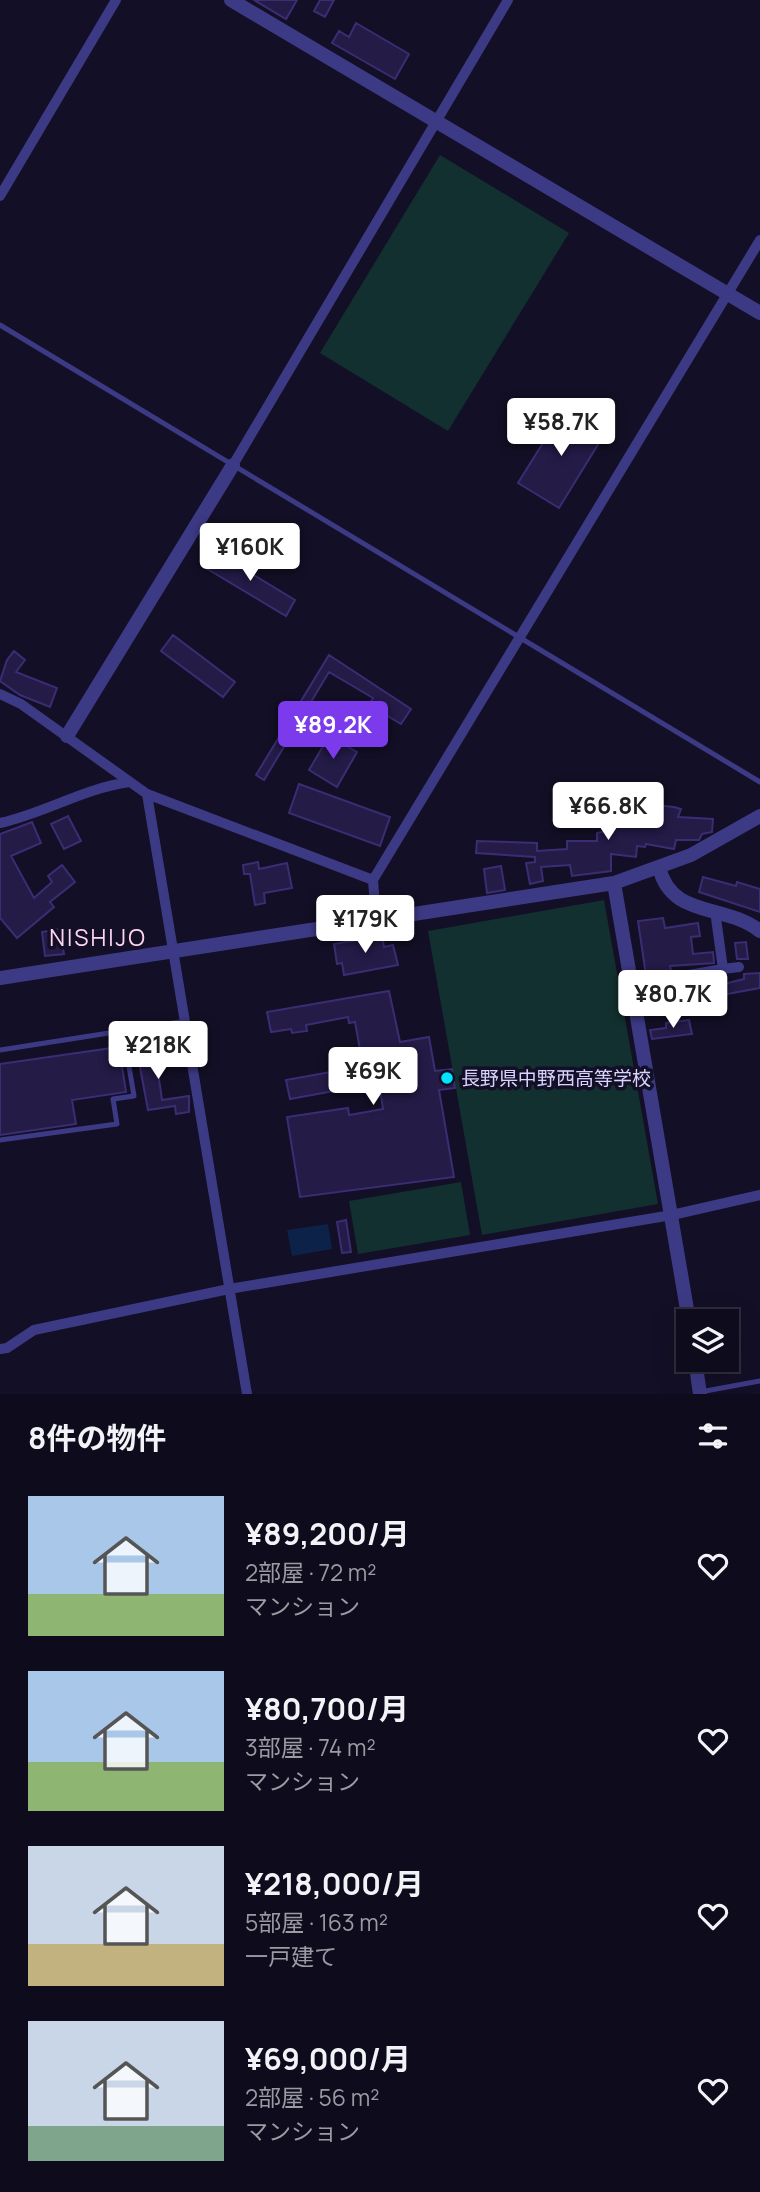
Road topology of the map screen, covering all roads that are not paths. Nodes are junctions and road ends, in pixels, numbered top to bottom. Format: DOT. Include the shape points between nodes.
graph roads {
  1 [pos="116,0"];
  2 [pos="231,0"];
  3 [pos="508,0"];
  4 [pos="435,121"];
  5 [pos="0,196"];
  6 [pos="760,240"];
  7 [pos="727,293"];
  8 [pos="760,313"];
  9 [pos="0,325"];
  10 [pos="233,465"];
  11 [pos="521,638"];
  12 [pos="0,694"];
  13 [pos="67,736"];
  14 [pos="130,782"];
  15 [pos="760,782"];
  16 [pos="147,794"];
  17 [pos="760,816"];
  18 [pos="0,823"];
  19 [pos="659,867"];
  20 [pos="373,880"];
  21 [pos="614,883"];
  22 [pos="715,911"];
  23 [pos="376,919"];
  24 [pos="760,931"];
  25 [pos="174,949"];
  26 [pos="739,967"];
  27 [pos="723,970"];
  28 [pos="683,976"];
  29 [pos="0,978"];
  30 [pos="186,1021"];
  31 [pos="123,1031"];
  32 [pos="0,1050"];
  33 [pos="0,1140"];
  34 [pos="760,1195"];
  35 [pos="672,1215"];
  36 [pos="229,1289"];
  37 [pos="687,1309"];
  38 [pos="0,1349"];
  39 [pos="695,1372"];
  40 [pos="760,1381"];
  41 [pos="696,1393"];
  42 [pos="247,1394"];
  1 -- 5 [label="street"];
  2 -- 4 [label="street"];
  3 -- 4 [label="street"];
  4 -- 7 [label="street"];
  4 -- 10 [label="street"];
  6 -- 7 [label="street"];
  7 -- 8 [label="street"];
  7 -- 11 [label="street"];
  9 -- 10 [label="lane"];
  10 -- 11 [label="lane"];
  10 -- 13 [label="street"];
  11 -- 15 [label="lane"];
  11 -- 20 [label="street"];
  12 -- 13 [label="street"];
  13 -- 14 [label="street"];
  14 -- 16 [label="street"];
  14 -- 18 [label="street" via="100,786"];
  16 -- 20 [label="street"];
  16 -- 25 [label="street"];
  17 -- 19 [label="street" via="691,855"];
  19 -- 21 [label="street"];
  19 -- 22 [label="street" via="662,883 674,898"];
  20 -- 23 [label="street"];
  21 -- 23 [label="street"];
  21 -- 35 [label="street"];
  22 -- 24 [label="street"];
  22 -- 27 [label="street"];
  23 -- 25 [label="street"];
  25 -- 29 [label="street"];
  25 -- 30 [label="street"];
  26 -- 27 [label="street"];
  27 -- 28 [label="street"];
  30 -- 31 [label="lane"];
  30 -- 36 [label="street"];
  31 -- 32 [label="lane"];
  31 -- 33 [label="lane" via="134,1096 113,1099 117,1124"];
  34 -- 35 [label="street"];
  35 -- 36 [label="street"];
  35 -- 37 [label="street"];
  36 -- 38 [label="street" via="34,1329"];
  36 -- 42 [label="street"];
  39 -- 41 [label="street"];
  40 -- 41 [label="lane"];
}
